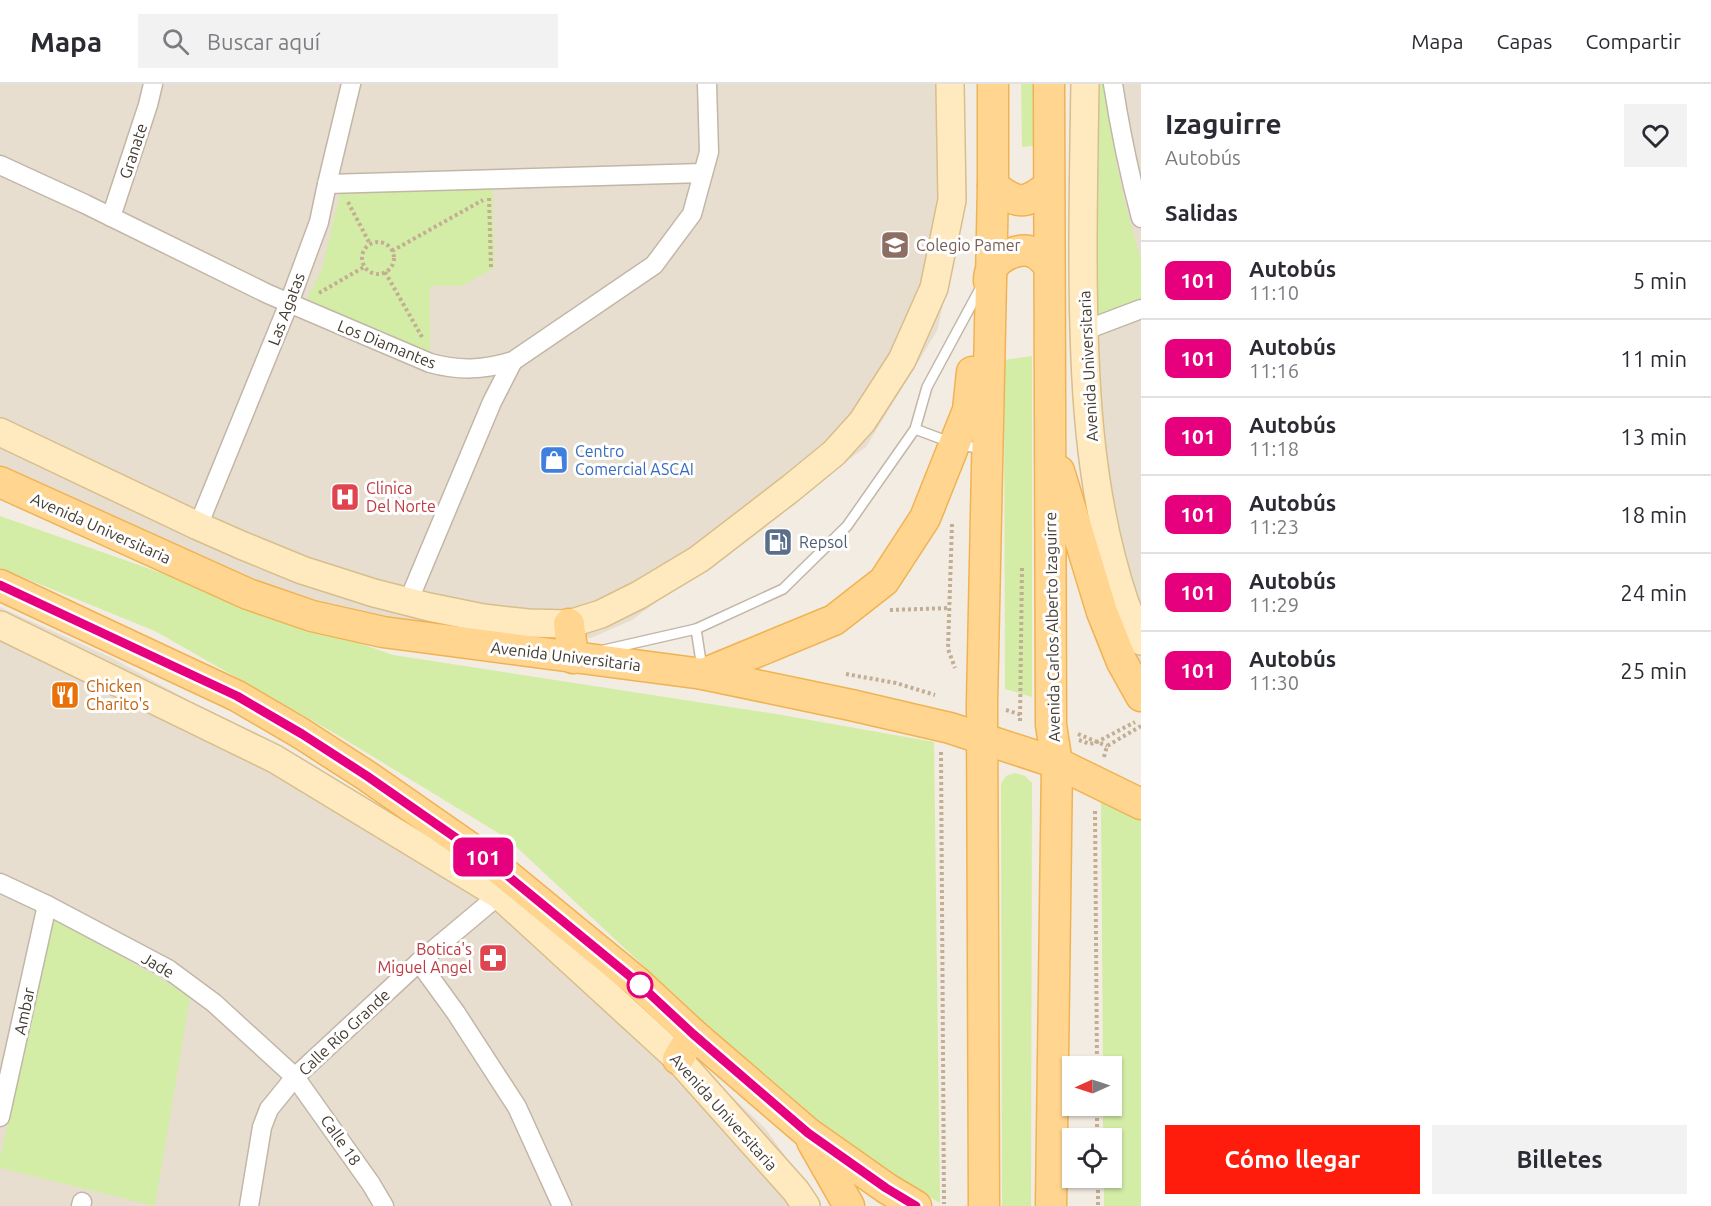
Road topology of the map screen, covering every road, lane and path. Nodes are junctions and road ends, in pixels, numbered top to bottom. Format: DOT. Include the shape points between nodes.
graph roads {
  1 [pos="153,84"];
  2 [pos="351,84"];
  3 [pos="707,84"];
  4 [pos="950,84"];
  5 [pos="993,84"];
  6 [pos="1049,84"];
  7 [pos="1085,84"];
  8 [pos="1113,84"];
  9 [pos="0,165"];
  10 [pos="703,173"];
  11 [pos="327,184"];
  12 [pos="993,186"];
  13 [pos="1049,186"];
  14 [pos="343,193"];
  15 [pos="111,217"];
  16 [pos="1141,218"];
  17 [pos="370,244"];
  18 [pos="392,251"];
  19 [pos="1049,266"];
  20 [pos="364,267"];
  21 [pos="491,267"];
  22 [pos="991,269"];
  23 [pos="385,272"];
  24 [pos="316,287"];
  25 [pos="289,303"];
  26 [pos="1141,309"];
  27 [pos="1083,331"];
  28 [pos="423,338"];
  29 [pos="513,361"];
  30 [pos="915,429"];
  31 [pos="0,432"];
  32 [pos="1049,436"];
  33 [pos="954,444"];
  34 [pos="988,450"];
  35 [pos="0,482"];
  36 [pos="952,514"];
  37 [pos="198,526"];
  38 [pos="0,585"];
  39 [pos="408,602"];
  40 [pos="950,608"];
  41 [pos="845,611"];
  42 [pos="569,624"];
  43 [pos="0,625"];
  44 [pos="696,629"];
  45 [pos="1141,641"];
  46 [pos="573,658"];
  47 [pos="703,674"];
  48 [pos="959,678"];
  49 [pos="1141,696"];
  50 [pos="982,703"];
  51 [pos="1141,726"];
  52 [pos="950,728"];
  53 [pos="1061,728"];
  54 [pos="982,737"];
  55 [pos="1107,746"];
  56 [pos="1057,763"];
  57 [pos="1095,781"];
  58 [pos="1141,804"];
  59 [pos="0,883"];
  60 [pos="499,895"];
  61 [pos="47,905"];
  62 [pos="419,962"];
  63 [pos="693,1034"];
  64 [pos="1097,1056"];
  65 [pos="678,1059"];
  66 [pos="295,1077"];
  67 [pos="0,1118"];
  68 [pos="808,1133"];
  69 [pos="1098,1188"];
  70 [pos="930,1205"];
  71 [pos="249,1206"];
  72 [pos="384,1206"];
  73 [pos="562,1206"];
  74 [pos="806,1206"];
  75 [pos="849,1206"];
  76 [pos="984,1206"];
  77 [pos="1051,1206"];
  78 [pos="1098,1206"];
  1 -- 15 [label="street, Granate"];
  2 -- 11 [label="street, Las Agatas"];
  3 -- 10 [label="street, Los Diamantes" via="709,152"];
  4 -- 42 [label="street, Avenida Universitaria" via="952,200 934,288 902,360 862,422 834,453 699,559 620,605"];
  5 -- 12 [label="main road"];
  6 -- 13 [label="main road, Avenida Carlos Alberto Izaguirre"];
  7 -- 27 [label="street, Avenida Universitaria"];
  8 -- 16 [label="street"];
  9 -- 15 [label="street, Los Diamantes"];
  10 -- 11 [label="street"];
  10 -- 29 [label="street, Los Diamantes" via="692,214 654,265"];
  11 -- 25 [label="street, Las Agatas" via="319,222"];
  12 -- 13 [label="main road" via="1015,200 1027,201"];
  12 -- 22 [label="main road"];
  13 -- 19 [label="main road, Avenida Carlos Alberto Izaguirre"];
  14 -- 17 [label="path"];
  15 -- 25 [label="street, Los Diamantes"];
  17 -- 18 [label="path" via="381,242"];
  17 -- 20 [label="path" via="362,252"];
  18 -- 21 [label="path" via="489,194"];
  18 -- 23 [label="path" via="393,263"];
  19 -- 22 [label="main road" via="1026,250 1014,251"];
  19 -- 32 [label="main road, Avenida Carlos Alberto Izaguirre"];
  20 -- 23 [label="path" via="378,274"];
  20 -- 24 [label="path" via="311,298"];
  22 -- 30 [label="lane" via="927,387"];
  22 -- 33 [label="main road" via="968,410"];
  22 -- 34 [label="main road"];
  23 -- 28 [label="path"];
  25 -- 29 [label="street, Los Diamantes" via="430,363 450,368 492,368"];
  25 -- 37 [label="street, Las Agatas"];
  26 -- 27 [label="street"];
  27 -- 45 [label="street, Avenida Universitaria" via="1098,495 1110,553"];
  29 -- 39 [label="street"];
  30 -- 33 [label="lane"];
  30 -- 44 [label="lane" via="847,526 783,589"];
  31 -- 37 [label="street, Avenida Universitaria"];
  32 -- 49 [label="main road" via="1102,612"];
  32 -- 53 [label="main road, Avenida Carlos Alberto Izaguirre"];
  33 -- 34 [label="lane"];
  33 -- 41 [label="main road" via="914,536 884,581"];
  34 -- 50 [label="main road"];
  35 -- 46 [label="main road, Avenida Universitaria" via="248,594 312,616 383,632"];
  36 -- 40 [label="path"];
  37 -- 39 [label="street, Avenida Universitaria" via="302,570"];
  38 -- 63 [label="main road, Avenida Universitaria" via="237,696 367,776 492,863 637,982"];
  39 -- 42 [label="street, Avenida Universitaria" via="483,618"];
  40 -- 41 [label="path"];
  40 -- 48 [label="path" via="948,649"];
  41 -- 47 [label="main road" via="834,620"];
  42 -- 46 [label="main road"];
  43 -- 60 [label="street, Avenida Universitaria" via="275,759"];
  44 -- 46 [label="lane"];
  44 -- 47 [label="lane"];
  46 -- 47 [label="main road, Avenida Universitaria"];
  47 -- 52 [label="main road, Avenida Universitaria"];
  50 -- 53 [label="path"];
  50 -- 54 [label="main road"];
  51 -- 55 [label="path"];
  52 -- 54 [label="main road, Avenida Universitaria"];
  52 -- 70 [label="path" via="941,745"];
  53 -- 55 [label="path"];
  53 -- 56 [label="main road, Avenida Carlos Alberto Izaguirre"];
  54 -- 56 [label="main road, Avenida Universitaria"];
  54 -- 76 [label="main road"];
  55 -- 57 [label="path"];
  56 -- 57 [label="main road, Avenida Universitaria"];
  56 -- 77 [label="main road, Avenida Carlos Alberto Izaguirre"];
  57 -- 58 [label="main road, Avenida Universitaria"];
  57 -- 64 [label="path"];
  59 -- 61 [label="street, Jade"];
  60 -- 62 [label="street, Calle Río Grande"];
  60 -- 65 [label="street, Avenida Universitaria"];
  61 -- 66 [label="street, Jade" via="168,969 214,1003"];
  61 -- 67 [label="street, Ambar"];
  62 -- 66 [label="street, Calle Río Grande"];
  62 -- 73 [label="street" via="517,1107"];
  63 -- 65 [label="main road"];
  63 -- 68 [label="main road, Avenida Universitaria"];
  65 -- 74 [label="street, Avenida Universitaria"];
  66 -- 71 [label="street, Calle Río Grande" via="269,1109 262,1127"];
  66 -- 72 [label="street, Calle 18"];
  68 -- 70 [label="main road, Avenida Universitaria" via="886,1188"];
  68 -- 75 [label="main road"];
  69 -- 78 [label="path"];
}
